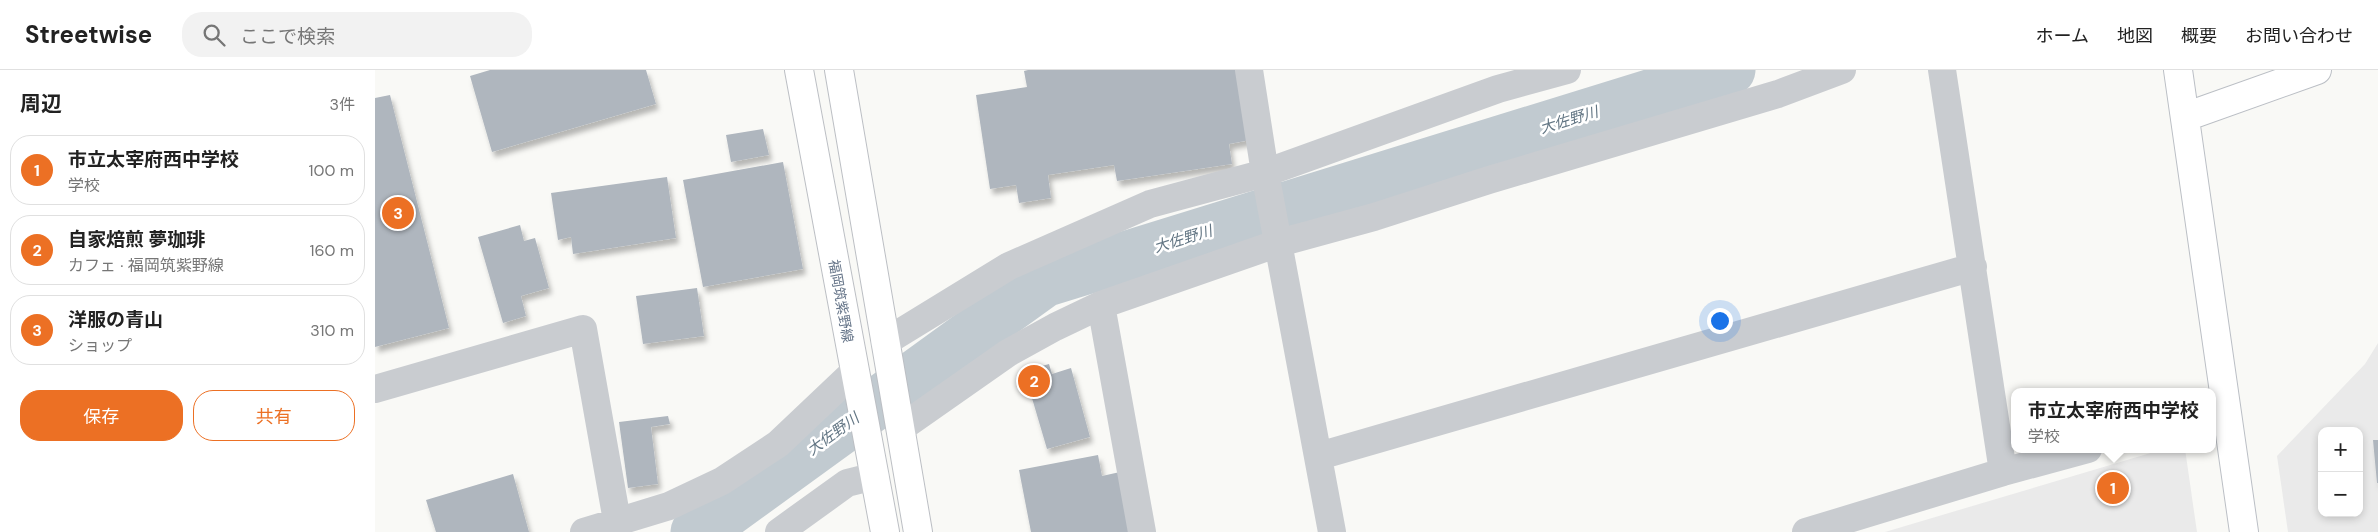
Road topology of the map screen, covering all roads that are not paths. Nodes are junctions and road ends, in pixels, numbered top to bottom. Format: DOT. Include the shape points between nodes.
graph roads {
  1 [pos="799,70"];
  2 [pos="839,70"];
  3 [pos="1249,70"];
  4 [pos="1567,70"];
  5 [pos="1843,70"];
  6 [pos="1942,70"];
  7 [pos="2179,70"];
  8 [pos="2317,70"];
  9 [pos="1495,80"];
  10 [pos="2185,117"];
  11 [pos="1265,173"];
  12 [pos="1279,242"];
  13 [pos="1973,267"];
  14 [pos="1101,305"];
  15 [pos="885,342"];
  16 [pos="854,372"];
  17 [pos="375,389"];
  18 [pos="2219,414"];
  19 [pos="901,428"];
  20 [pos="2073,453"];
  21 [pos="1319,456"];
  22 [pos="2003,472"];
  23 [pos="875,476"];
  24 [pos="618,527"];
  25 [pos="584,532"];
  26 [pos="779,532"];
  27 [pos="885,532"];
  28 [pos="918,532"];
  29 [pos="1142,532"];
  30 [pos="1332,532"];
  31 [pos="1806,532"];
  32 [pos="2244,532"];
  1 -- 16 [label="main road, 福岡筑紫野線"];
  2 -- 15 [label="main road"];
  3 -- 11 [label="street"];
  4 -- 9 [label="street"];
  5 -- 12 [label="street" via="1778,94 1374,217"];
  6 -- 13 [label="street"];
  7 -- 10 [label="main road"];
  8 -- 10 [label="main road"];
  9 -- 11 [label="street"];
  10 -- 18 [label="main road"];
  11 -- 12 [label="street"];
  11 -- 15 [label="street" via="1150,204 1073,236 1009,266"];
  12 -- 14 [label="street"];
  12 -- 21 [label="street"];
  13 -- 21 [label="street"];
  13 -- 22 [label="street"];
  14 -- 19 [label="street" via="1008,353"];
  14 -- 29 [label="street"];
  15 -- 19 [label="main road"];
  16 -- 23 [label="main road, 福岡筑紫野線"];
  16 -- 24 [label="street" via="778,444 722,481"];
  17 -- 24 [label="street" via="583,329"];
  18 -- 32 [label="main road"];
  19 -- 28 [label="main road"];
  20 -- 22 [label="street"];
  21 -- 30 [label="street"];
  22 -- 31 [label="street"];
  23 -- 26 [label="street" via="847,483"];
  23 -- 27 [label="main road, 福岡筑紫野線"];
  24 -- 25 [label="street"];
}
